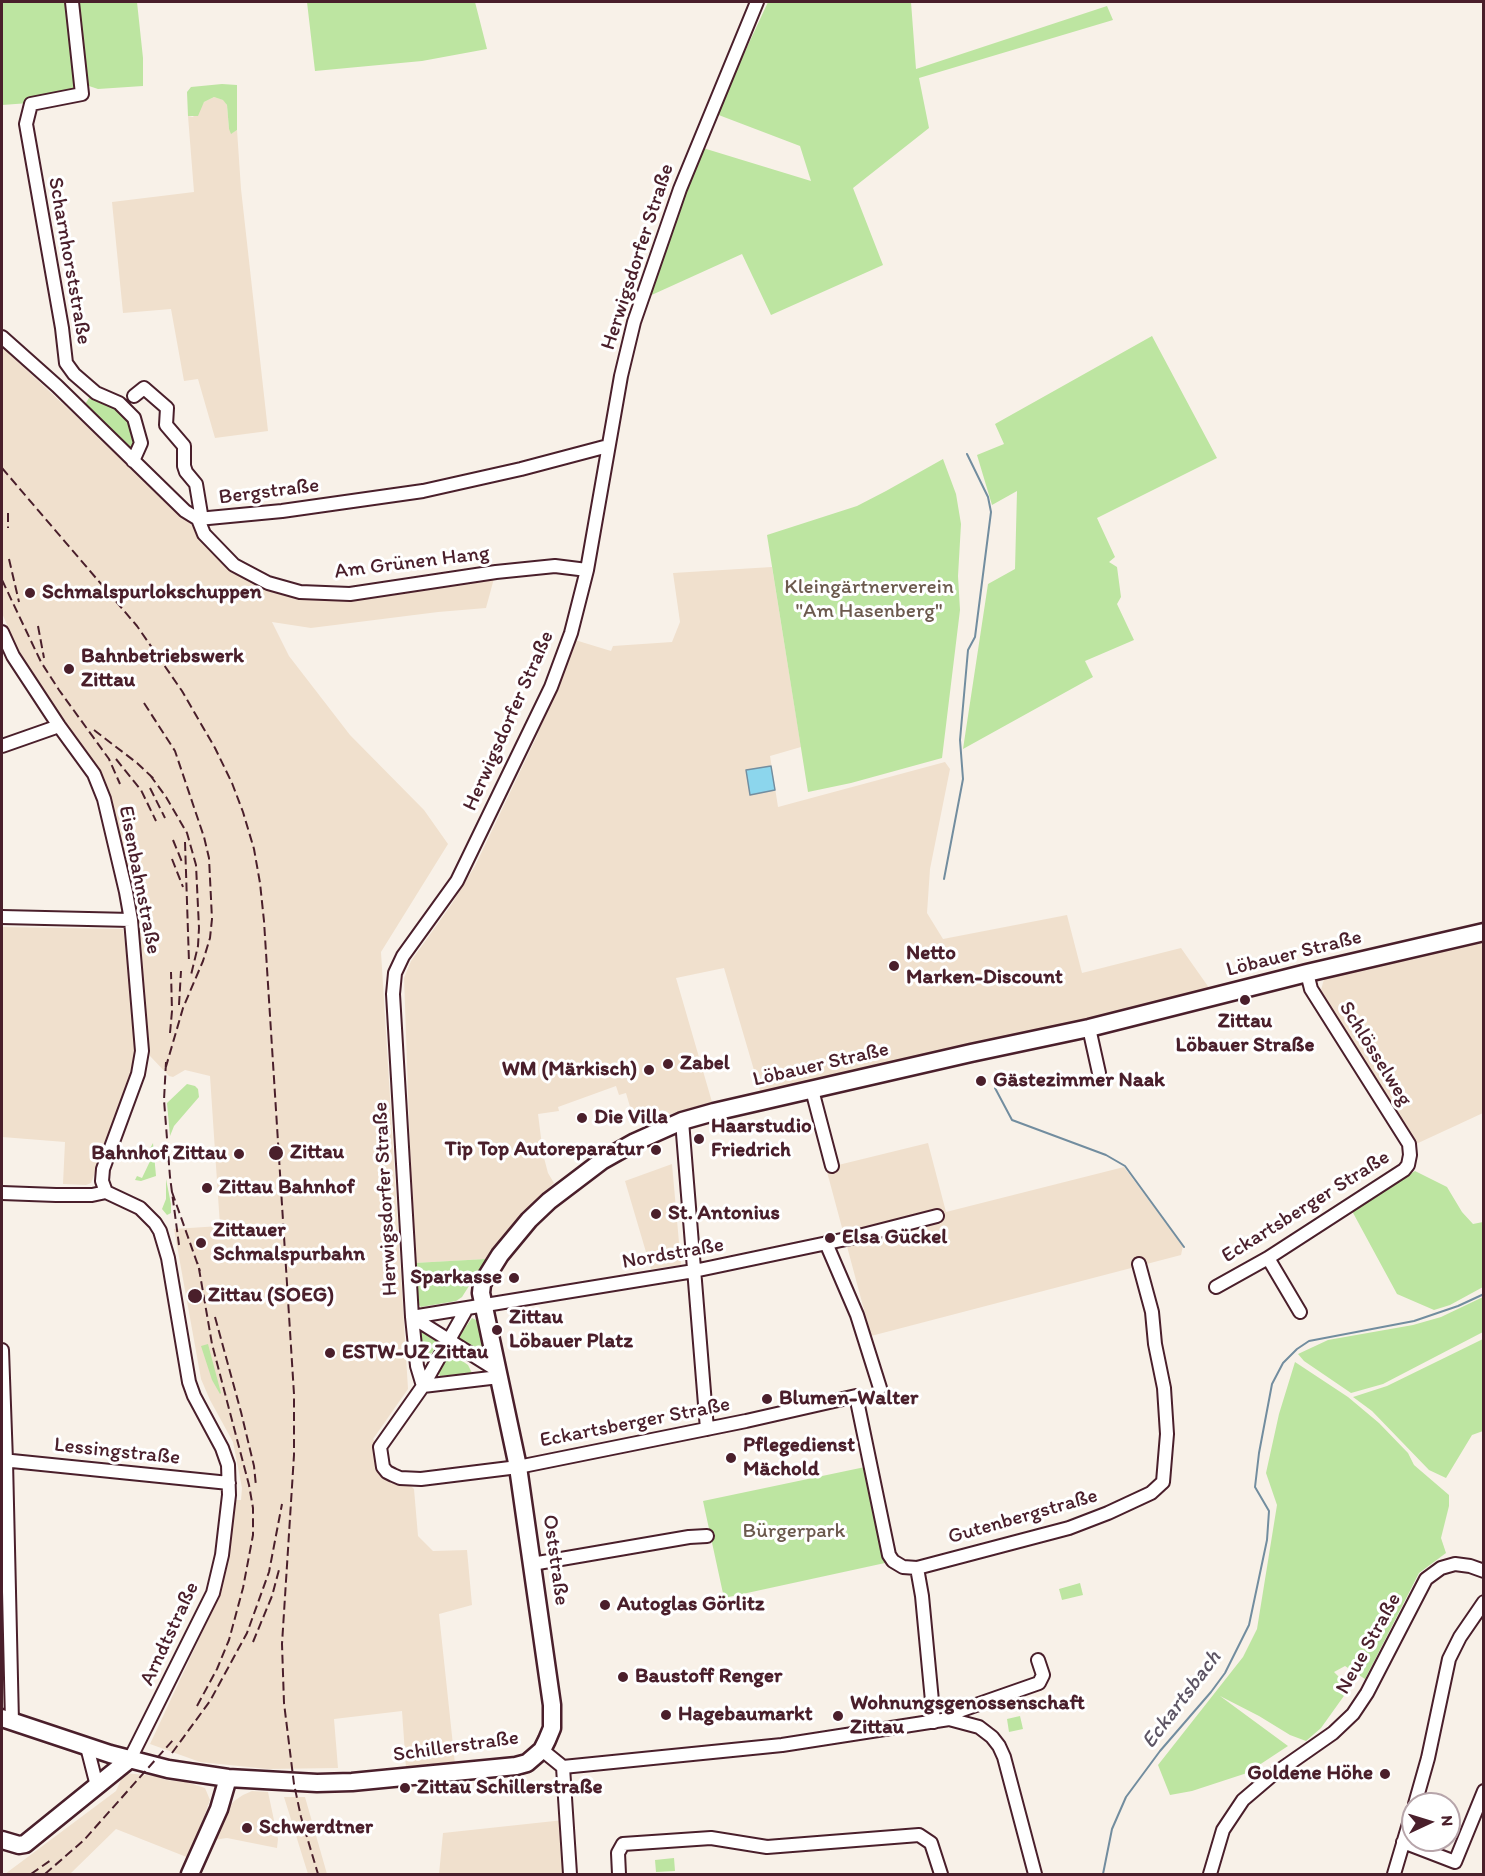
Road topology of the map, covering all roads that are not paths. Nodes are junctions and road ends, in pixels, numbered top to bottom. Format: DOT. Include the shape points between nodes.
graph roads {
  1 [pos="72,2"];
  2 [pos="757,2"];
  3 [pos="2,337"];
  4 [pos="134,396"];
  5 [pos="608,446"];
  6 [pos="133,461"];
  7 [pos="200,520"];
  8 [pos="587,570"];
  9 [pos="2,632"];
  10 [pos="7,656"];
  11 [pos="59,726"];
  12 [pos="2,746"];
  13 [pos="2,917"];
  14 [pos="131,920"];
  15 [pos="1484,932"];
  16 [pos="1307,974"];
  17 [pos="1089,1028"];
  18 [pos="1099,1073"];
  19 [pos="812,1090"];
  20 [pos="682,1121"];
  21 [pos="1410,1155"];
  22 [pos="832,1166"];
  23 [pos="106,1192"];
  24 [pos="2,1193"];
  25 [pos="937,1216"];
  26 [pos="826,1243"];
  27 [pos="1268,1258"];
  28 [pos="1139,1264"];
  29 [pos="694,1271"];
  30 [pos="1216,1287"];
  31 [pos="475,1307"];
  32 [pos="1300,1312"];
  33 [pos="412,1317"];
  34 [pos="448,1340"];
  35 [pos="2,1350"];
  36 [pos="498,1374"];
  37 [pos="423,1386"];
  38 [pos="880,1388"];
  39 [pos="707,1429"];
  40 [pos="4,1460"];
  41 [pos="518,1467"];
  42 [pos="421,1479"];
  43 [pos="230,1483"];
  44 [pos="707,1536"];
  45 [pos="532,1564"];
  46 [pos="916,1568"];
  47 [pos="1484,1571"];
  48 [pos="1484,1602"];
  49 [pos="1038,1660"];
  50 [pos="950,1719"];
  51 [pos="7,1720"];
  52 [pos="934,1722"];
  53 [pos="87,1747"];
  54 [pos="542,1750"];
  55 [pos="130,1759"];
  56 [pos="563,1767"];
  57 [pos="228,1778"];
  58 [pos="97,1786"];
  59 [pos="1484,1791"];
  60 [pos="1418,1792"];
  61 [pos="2,1840"];
  62 [pos="1461,1847"];
  63 [pos="1401,1849"];
  64 [pos="1429,1852"];
  65 [pos="1459,1852"];
  66 [pos="190,1875"];
  67 [pos="570,1875"];
  68 [pos="619,1875"];
  69 [pos="941,1875"];
  70 [pos="1035,1875"];
  71 [pos="1210,1875"];
  72 [pos="1394,1875"];
  1 -- 6 [label="street, Scharnhorststraße" via="82,94 31,104 26,124 66,363 96,393 119,403 134,417 141,443"];
  2 -- 5 [label="street, Herwigsdorfer Straße" via="680,189 642,298 621,376"];
  3 -- 6 [label="street, Bergstraße"];
  4 -- 7 [label="street" via="144,388 167,408 166,425 184,446 184,466 196,484"];
  5 -- 7 [label="street, Bergstraße" via="423,491"];
  5 -- 8 [label="street, Herwigsdorfer Straße"];
  6 -- 7 [label="street, Bergstraße" via="185,511"];
  7 -- 8 [label="street, Am Grünen Hang" via="204,534 234,565 268,583 300,592 350,594 555,566"];
  8 -- 33 [label="street, Herwigsdorfer Straße" via="571,633 525,743 457,881 395,973 393,994"];
  9 -- 10 [label="street, Eisenbahnstraße"];
  10 -- 11 [label="street, Eisenbahnstraße"];
  11 -- 12 [label="street"];
  11 -- 14 [label="street, Eisenbahnstraße" via="90,766 104,799"];
  13 -- 14 [label="street"];
  14 -- 23 [label="street, Eisenbahnstraße" via="141,1061 103,1169"];
  15 -- 16 [label="main road, Löbauer Straße"];
  16 -- 17 [label="main road, Löbauer Straße"];
  16 -- 21 [label="street, Schlösselweg" via="1311,989 1409,1144"];
  17 -- 18 [label="street"];
  17 -- 19 [label="main road, Löbauer Straße"];
  19 -- 20 [label="main road, Löbauer Straße"];
  19 -- 22 [label="street"];
  20 -- 29 [label="street"];
  20 -- 31 [label="main road, Löbauer Straße" via="603,1160 549,1201 514,1237 488,1272"];
  21 -- 27 [label="street, Eckartsberger Straße" via="1404,1170"];
  23 -- 24 [label="street"];
  23 -- 43 [label="street, Arndtstraße" via="140,1209 160,1231 189,1382 222,1448"];
  25 -- 26 [label="street, Nordstraße"];
  26 -- 29 [label="street, Nordstraße"];
  26 -- 38 [label="street"];
  27 -- 30 [label="street, Eckartsberger Straße"];
  27 -- 32 [label="street"];
  28 -- 46 [label="street, Gutenbergstraße" via="1152,1312 1164,1388 1167,1434 1162,1482 1151,1493 1069,1528"];
  29 -- 31 [label="street, Nordstraße"];
  29 -- 39 [label="street"];
  31 -- 33 [label="street, Nordstraße"];
  31 -- 34 [label="street, Löbauer Straße"];
  31 -- 36 [label="main road, Oststraße"];
  33 -- 34 [label="street"];
  33 -- 37 [label="street, Herwigsdorfer Straße"];
  34 -- 36 [label="street"];
  34 -- 37 [label="street, Löbauer Straße"];
  35 -- 40 [label="street"];
  36 -- 37 [label="street"];
  36 -- 41 [label="main road, Oststraße"];
  37 -- 42 [label="street, Löbauer Straße" via="380,1447 387,1472 400,1478"];
  39 -- 41 [label="street, Eckartsberger Straße"];
  39 -- 46 [label="street, Eckartsberger Straße" via="856,1396 889,1555 903,1568"];
  40 -- 43 [label="street, Lessingstraße"];
  40 -- 51 [label="street"];
  41 -- 42 [label="street, Eckartsberger Straße"];
  41 -- 45 [label="main road, Oststraße"];
  43 -- 55 [label="street, Arndtstraße" via="222,1556 213,1593"];
  44 -- 45 [label="street"];
  45 -- 54 [label="main road, Oststraße" via="552,1705 552,1728"];
  46 -- 52 [label="street"];
  47 -- 71 [label="street, Neue Straße" via="1455,1564 1426,1579 1353,1714 1243,1800 1223,1830"];
  48 -- 60 [label="street" via="1449,1659"];
  49 -- 50 [label="street" via="1043,1675 1039,1683 959,1711"];
  50 -- 52 [label="street"];
  50 -- 70 [label="street" via="979,1727 999,1746"];
  51 -- 53 [label="main road, Schillerstraße"];
  52 -- 56 [label="street" via="725,1752"];
  53 -- 55 [label="main road, Schillerstraße"];
  53 -- 58 [label="street"];
  54 -- 56 [label="street, Schillerstraße"];
  54 -- 57 [label="main road, Schillerstraße" via="527,1763 516,1766 379,1780 316,1783"];
  55 -- 57 [label="main road, Schillerstraße"];
  55 -- 58 [label="main road"];
  56 -- 67 [label="street"];
  57 -- 66 [label="main road"];
  58 -- 61 [label="main road" via="25,1844"];
  59 -- 62 [label="street"];
  63 -- 72 [label="street"];
  64 -- 65 [label="street" via="1455,1862"];
  68 -- 69 [label="street" via="618,1852 623,1844 711,1838 767,1847 919,1834 931,1843"];
}
